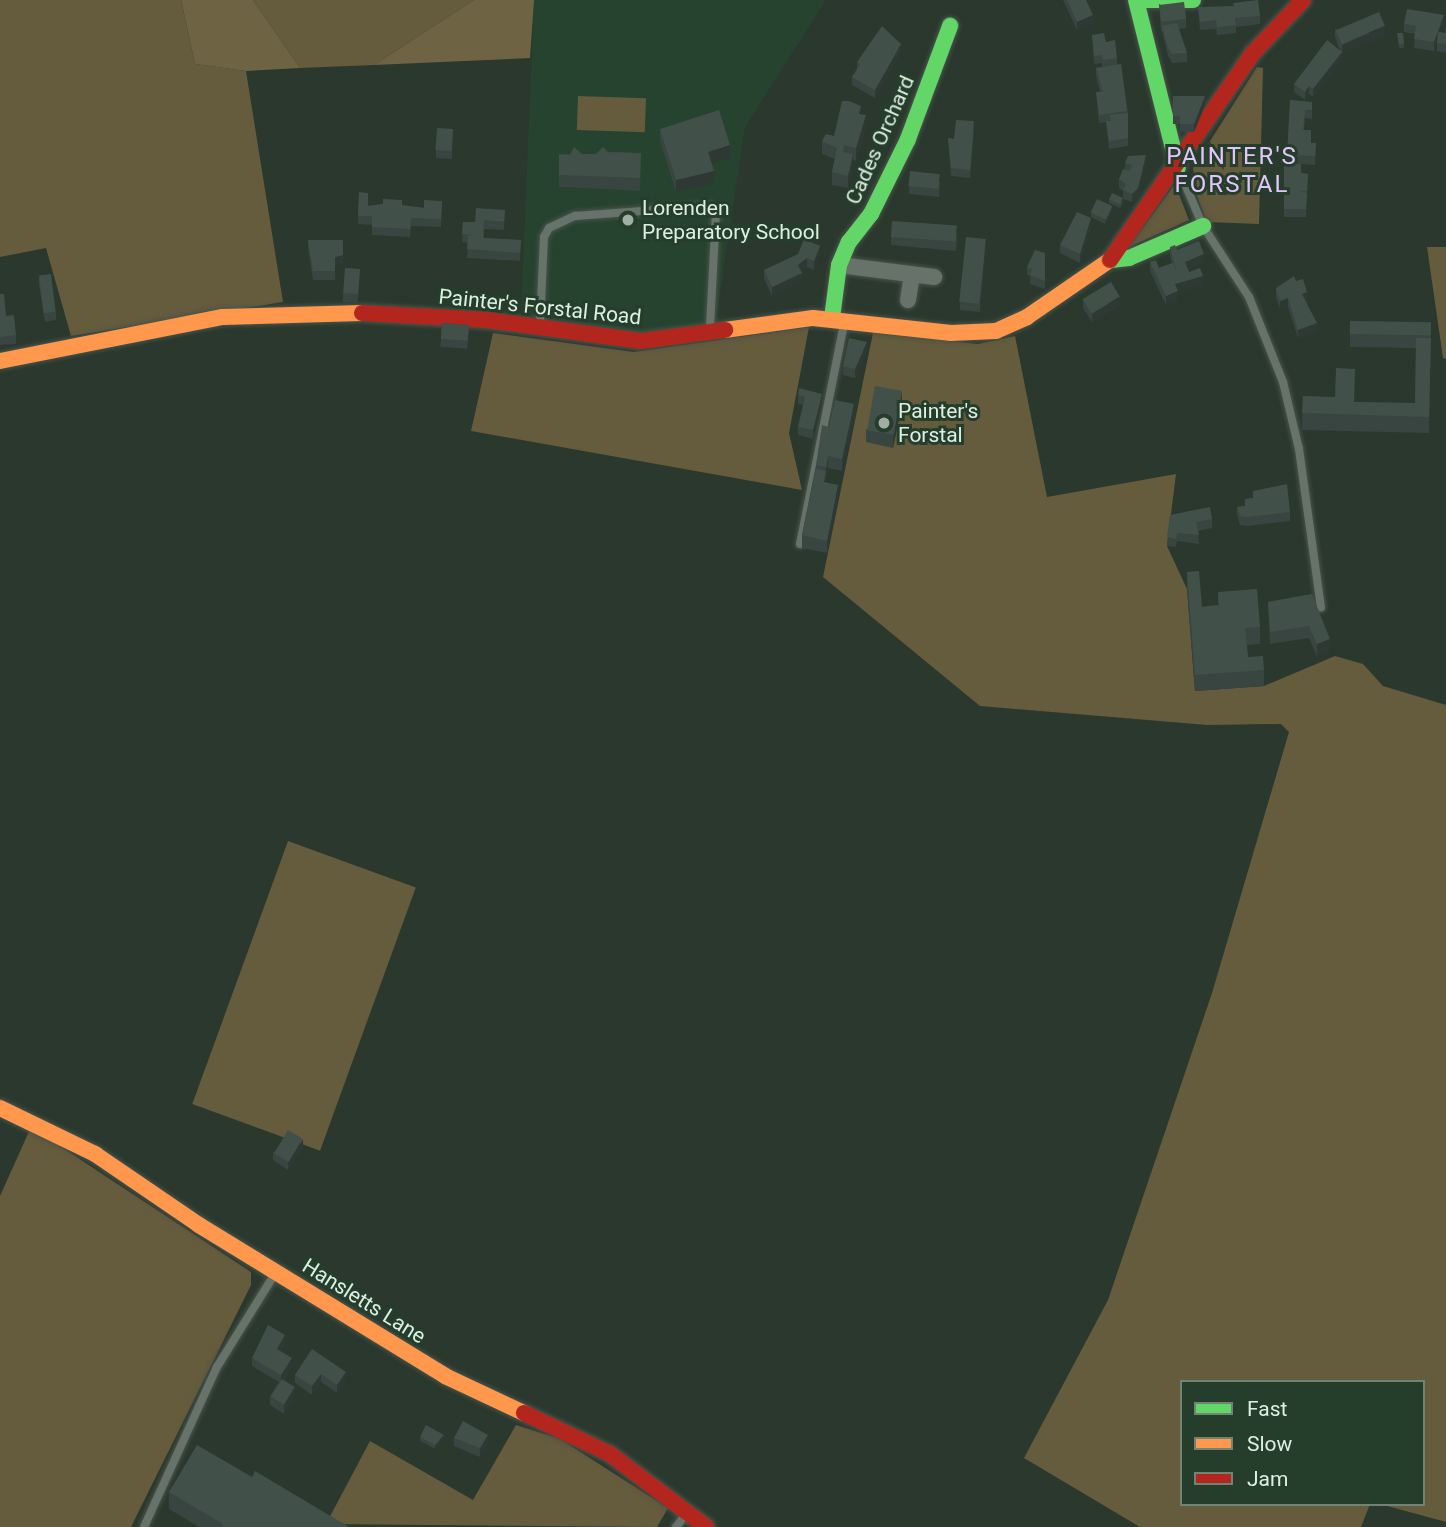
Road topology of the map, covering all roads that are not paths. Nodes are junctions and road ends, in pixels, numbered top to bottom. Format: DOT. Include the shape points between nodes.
graph roads {
  1 [pos="1136,0"];
  2 [pos="1145,0"];
  3 [pos="1193,0"];
  4 [pos="1303,0"];
  5 [pos="950,26"];
  6 [pos="1178,168"];
  7 [pos="1203,226"];
  8 [pos="1111,260"];
  9 [pos="839,265"];
  10 [pos="912,274"];
  11 [pos="934,277"];
  12 [pos="908,300"];
  13 [pos="838,319"];
  14 [pos="539,327"];
  15 [pos="710,334"];
  16 [pos="0,360"];
  17 [pos="800,544"];
  18 [pos="1321,607"];
  19 [pos="0,1108"];
  20 [pos="277,1271"];
  21 [pos="688,1512"];
  22 [pos="144,1527"];
  23 [pos="676,1527"];
  24 [pos="706,1527"];
  1 -- 6 [label="street"];
  2 -- 3 [label="street"];
  4 -- 6 [label="street, Painter's Forstal Road" via="1252,54"];
  5 -- 9 [label="street, Cades Orchard" via="908,139 872,214 849,242"];
  6 -- 7 [label="lane"];
  6 -- 8 [label="street, Painter's Forstal Road"];
  7 -- 8 [label="street" via="1129,258"];
  7 -- 18 [label="lane" via="1248,297 1283,382 1299,449"];
  8 -- 13 [label="street, Painter's Forstal Road" via="1027,317 996,331 951,333"];
  9 -- 10 [label="street"];
  9 -- 13 [label="street, Cades Orchard"];
  10 -- 11 [label="street"];
  10 -- 12 [label="street"];
  13 -- 15 [label="street, Painter's Forstal Road"];
  13 -- 17 [label="lane"];
  14 -- 15 [label="street, Painter's Forstal Road" via="640,341"];
  14 -- 15 [label="lane" via="544,237 549,228 575,216 710,206 716,212"];
  14 -- 16 [label="street, Painter's Forstal Road" via="388,313 273,313 223,317 73,350"];
  19 -- 20 [label="street, Hansletts Lane" via="95,1154"];
  20 -- 21 [label="street, Hansletts Lane" via="445,1376 610,1454"];
  20 -- 22 [label="lane" via="218,1367"];
  21 -- 23 [label="lane"];
  21 -- 24 [label="street, Hansletts Lane"];
}
